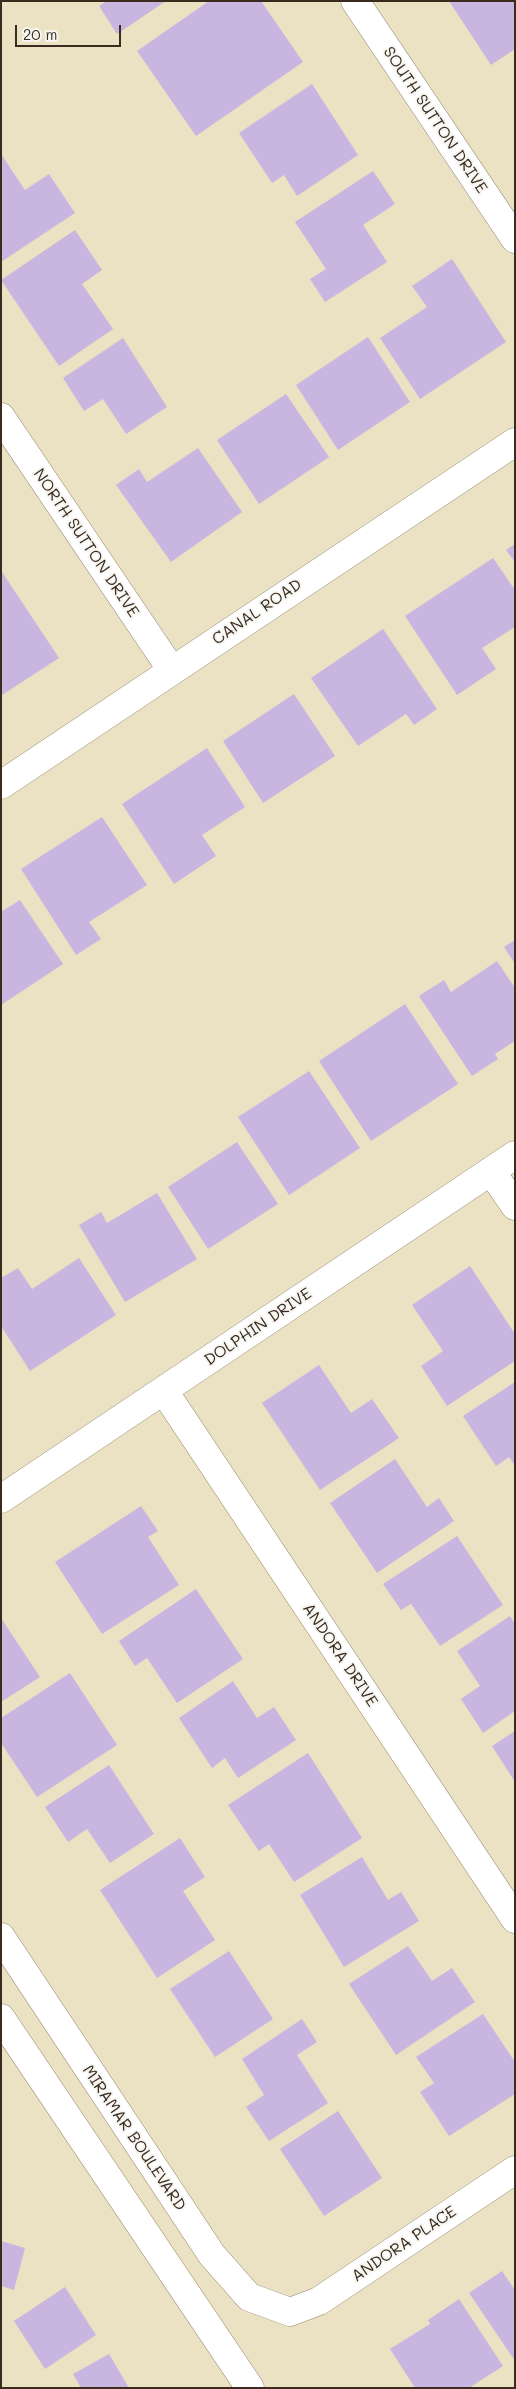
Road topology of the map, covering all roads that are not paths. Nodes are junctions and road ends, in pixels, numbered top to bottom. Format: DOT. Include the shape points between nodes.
graph roads {
  1 [pos="355,1"];
  2 [pos="515,239"];
  3 [pos="1,417"];
  4 [pos="515,442"];
  5 [pos="171,669"];
  6 [pos="1,785"];
  7 [pos="515,1155"];
  8 [pos="491,1171"];
  9 [pos="515,1206"];
  10 [pos="164,1390"];
  11 [pos="1,1499"];
  12 [pos="515,1919"];
  13 [pos="1,1937"];
  14 [pos="1,2018"];
  15 [pos="515,2170"];
  16 [pos="290,2312"];
  17 [pos="250,2388"];
  1 -- 2 [label="street, SOUTH SUTTON DRIVE"];
  3 -- 5 [label="street, NORTH SUTTON DRIVE"];
  4 -- 5 [label="street, CANAL ROAD"];
  5 -- 6 [label="street, CANAL ROAD"];
  7 -- 8 [label="street, DOLPHIN DRIVE"];
  8 -- 9 [label="street"];
  8 -- 10 [label="street, DOLPHIN DRIVE"];
  10 -- 11 [label="street, DOLPHIN DRIVE"];
  10 -- 12 [label="street, ANDORA DRIVE"];
  13 -- 16 [label="street, MIRAMAR BOULEVARD" via="212,2255 248,2297"];
  14 -- 17 [label="street"];
  15 -- 16 [label="street, ANDORA PLACE" via="319,2302"];
}
